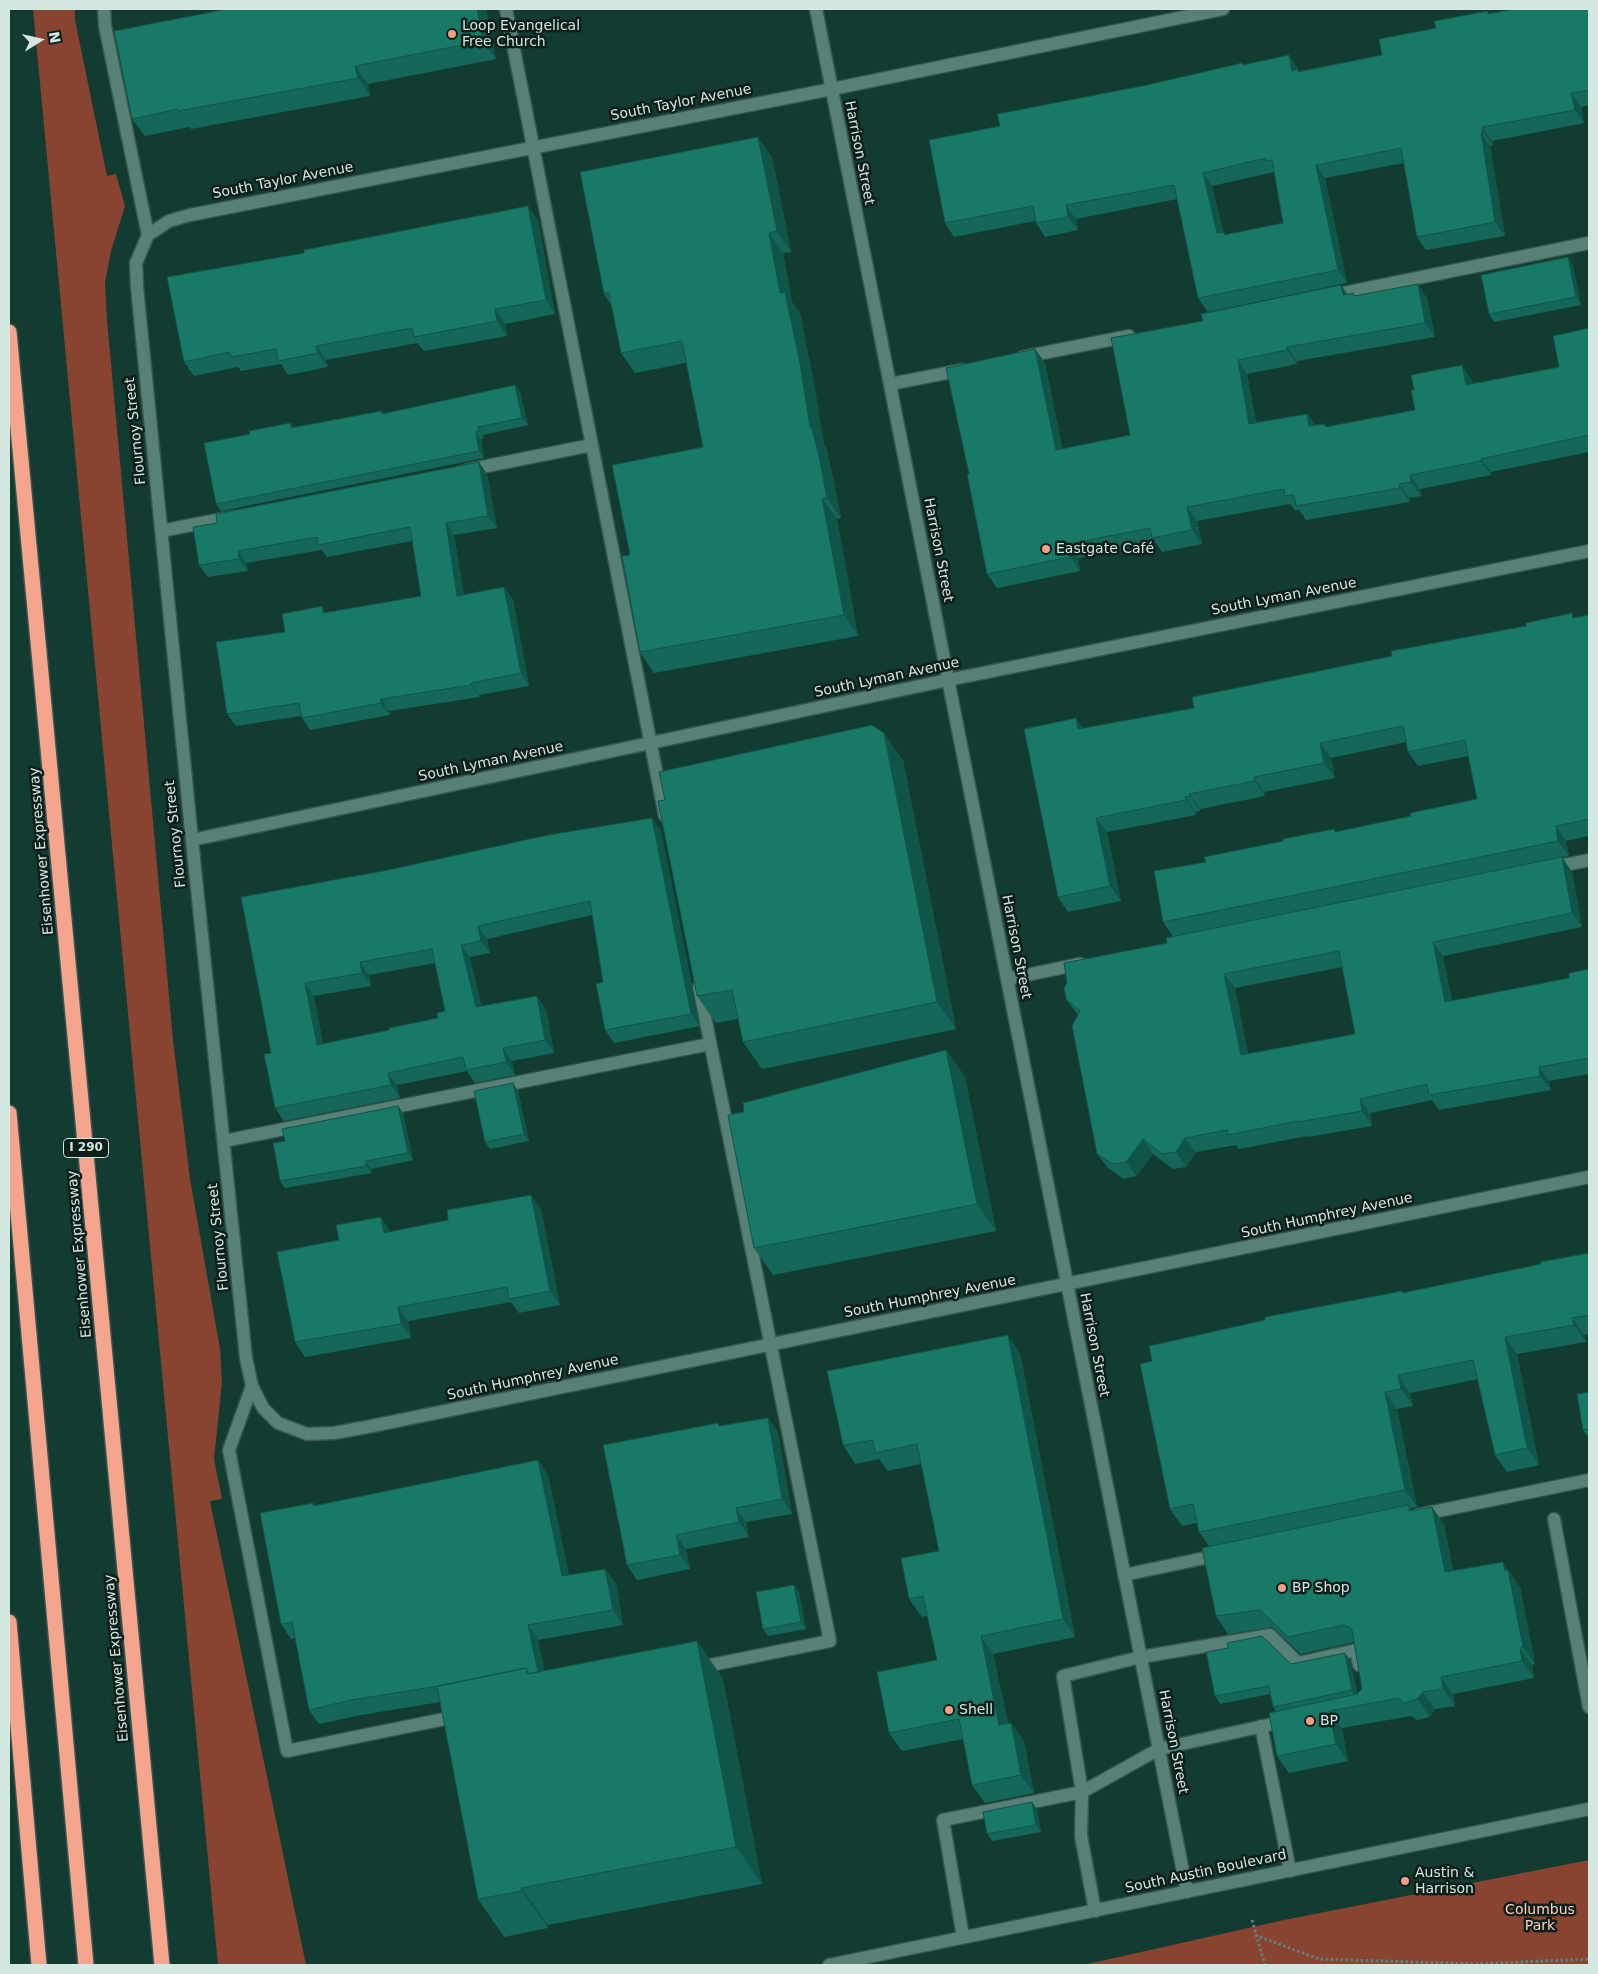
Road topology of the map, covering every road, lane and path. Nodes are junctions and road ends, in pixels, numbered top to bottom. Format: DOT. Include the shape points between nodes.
graph roads {
  1 [pos="104,9"];
  2 [pos="506,9"];
  3 [pos="816,9"];
  4 [pos="1223,9"];
  5 [pos="832,89"];
  6 [pos="534,147"];
  7 [pos="148,235"];
  8 [pos="1589,243"];
  9 [pos="1316,298"];
  10 [pos="9,332"];
  11 [pos="1140,334"];
  12 [pos="1013,359"];
  13 [pos="974,367"];
  14 [pos="890,384"];
  15 [pos="592,445"];
  16 [pos="457,472"];
  17 [pos="245,514"];
  18 [pos="161,531"];
  19 [pos="1589,551"];
  20 [pos="948,680"];
  21 [pos="651,744"];
  22 [pos="669,832"];
  23 [pos="192,840"];
  24 [pos="1589,860"];
  25 [pos="1540,870"];
  26 [pos="1091,962"];
  27 [pos="697,976"];
  28 [pos="1007,979"];
  29 [pos="710,1044"];
  30 [pos="9,1113"];
  31 [pos="224,1141"];
  32 [pos="1589,1177"];
  33 [pos="1067,1284"];
  34 [pos="770,1345"];
  35 [pos="252,1386"];
  36 [pos="278,1423"];
  37 [pos="1589,1480"];
  38 [pos="1404,1518"];
  39 [pos="1554,1519"];
  40 [pos="1228,1554"];
  41 [pos="1124,1575"];
  42 [pos="9,1622"];
  43 [pos="1141,1657"];
  44 [pos="680,1671"];
  45 [pos="1362,1677"];
  46 [pos="1589,1707"];
  47 [pos="470,1714"];
  48 [pos="1300,1718"];
  49 [pos="1261,1726"];
  50 [pos="1159,1749"];
  51 [pos="1082,1792"];
  52 [pos="1589,1809"];
  53 [pos="1290,1870"];
  54 [pos="1187,1892"];
  55 [pos="1095,1910"];
  56 [pos="1252,1920"];
  57 [pos="1255,1935"];
  58 [pos="963,1937"];
  59 [pos="1589,1959"];
  60 [pos="39,1965"];
  61 [pos="86,1965"];
  62 [pos="162,1965"];
  63 [pos="829,1965"];
  64 [pos="1265,1965"];
  65 [pos="1476,1965"];
  1 -- 7 [label="street"];
  2 -- 6 [label="street"];
  3 -- 5 [label="street, Harrison Street"];
  4 -- 5 [label="street, South Taylor Avenue"];
  5 -- 6 [label="street, South Taylor Avenue"];
  5 -- 14 [label="street, Harrison Street"];
  6 -- 7 [label="street, South Taylor Avenue" via="190,215 169,221"];
  6 -- 15 [label="street"];
  7 -- 18 [label="street, Flournoy Street" via="136,263 136,287"];
  8 -- 9 [label="street"];
  10 -- 62 [label="highway, Eisenhower Expressway / I 290"];
  11 -- 12 [label="street"];
  13 -- 14 [label="street"];
  14 -- 20 [label="street, Harrison Street"];
  15 -- 16 [label="street"];
  15 -- 21 [label="street"];
  17 -- 18 [label="street"];
  18 -- 23 [label="street, Flournoy Street"];
  19 -- 20 [label="street, South Lyman Avenue"];
  20 -- 21 [label="street, South Lyman Avenue"];
  20 -- 28 [label="street, Harrison Street"];
  21 -- 22 [label="street"];
  21 -- 23 [label="street, South Lyman Avenue"];
  23 -- 31 [label="street, Flournoy Street"];
  24 -- 25 [label="street"];
  26 -- 28 [label="street"];
  27 -- 29 [label="street"];
  28 -- 33 [label="street, Harrison Street"];
  29 -- 31 [label="street"];
  29 -- 34 [label="street"];
  30 -- 61 [label="highway"];
  31 -- 35 [label="street, Flournoy Street" via="246,1358"];
  32 -- 33 [label="street, South Humphrey Avenue"];
  33 -- 34 [label="street, South Humphrey Avenue"];
  33 -- 41 [label="street, Harrison Street"];
  34 -- 36 [label="street, South Humphrey Avenue" via="334,1433 307,1434"];
  34 -- 44 [label="street" via="830,1641"];
  35 -- 36 [label="street, Flournoy Street" via="263,1408"];
  35 -- 47 [label="street" via="229,1450 287,1751"];
  37 -- 38 [label="street"];
  39 -- 46 [label="street"];
  40 -- 41 [label="street"];
  41 -- 43 [label="street, Harrison Street"];
  42 -- 60 [label="highway"];
  43 -- 45 [label="street" via="1270,1634 1298,1663 1356,1650"];
  43 -- 50 [label="street, Harrison Street"];
  43 -- 51 [label="street" via="1063,1676"];
  48 -- 49 [label="street"];
  49 -- 50 [label="street"];
  49 -- 53 [label="street"];
  50 -- 51 [label="street"];
  50 -- 54 [label="street, Harrison Street"];
  51 -- 55 [label="street" via="1081,1836"];
  51 -- 58 [label="street" via="942,1820"];
  52 -- 53 [label="street, South Austin Boulevard"];
  53 -- 54 [label="street, South Austin Boulevard"];
  54 -- 55 [label="street, South Austin Boulevard"];
  55 -- 58 [label="street, South Austin Boulevard"];
  56 -- 57 [label="path"];
  57 -- 64 [label="path"];
  57 -- 65 [label="path" via="1319,1959"];
  58 -- 63 [label="street, South Austin Boulevard"];
  59 -- 65 [label="path"];
}
